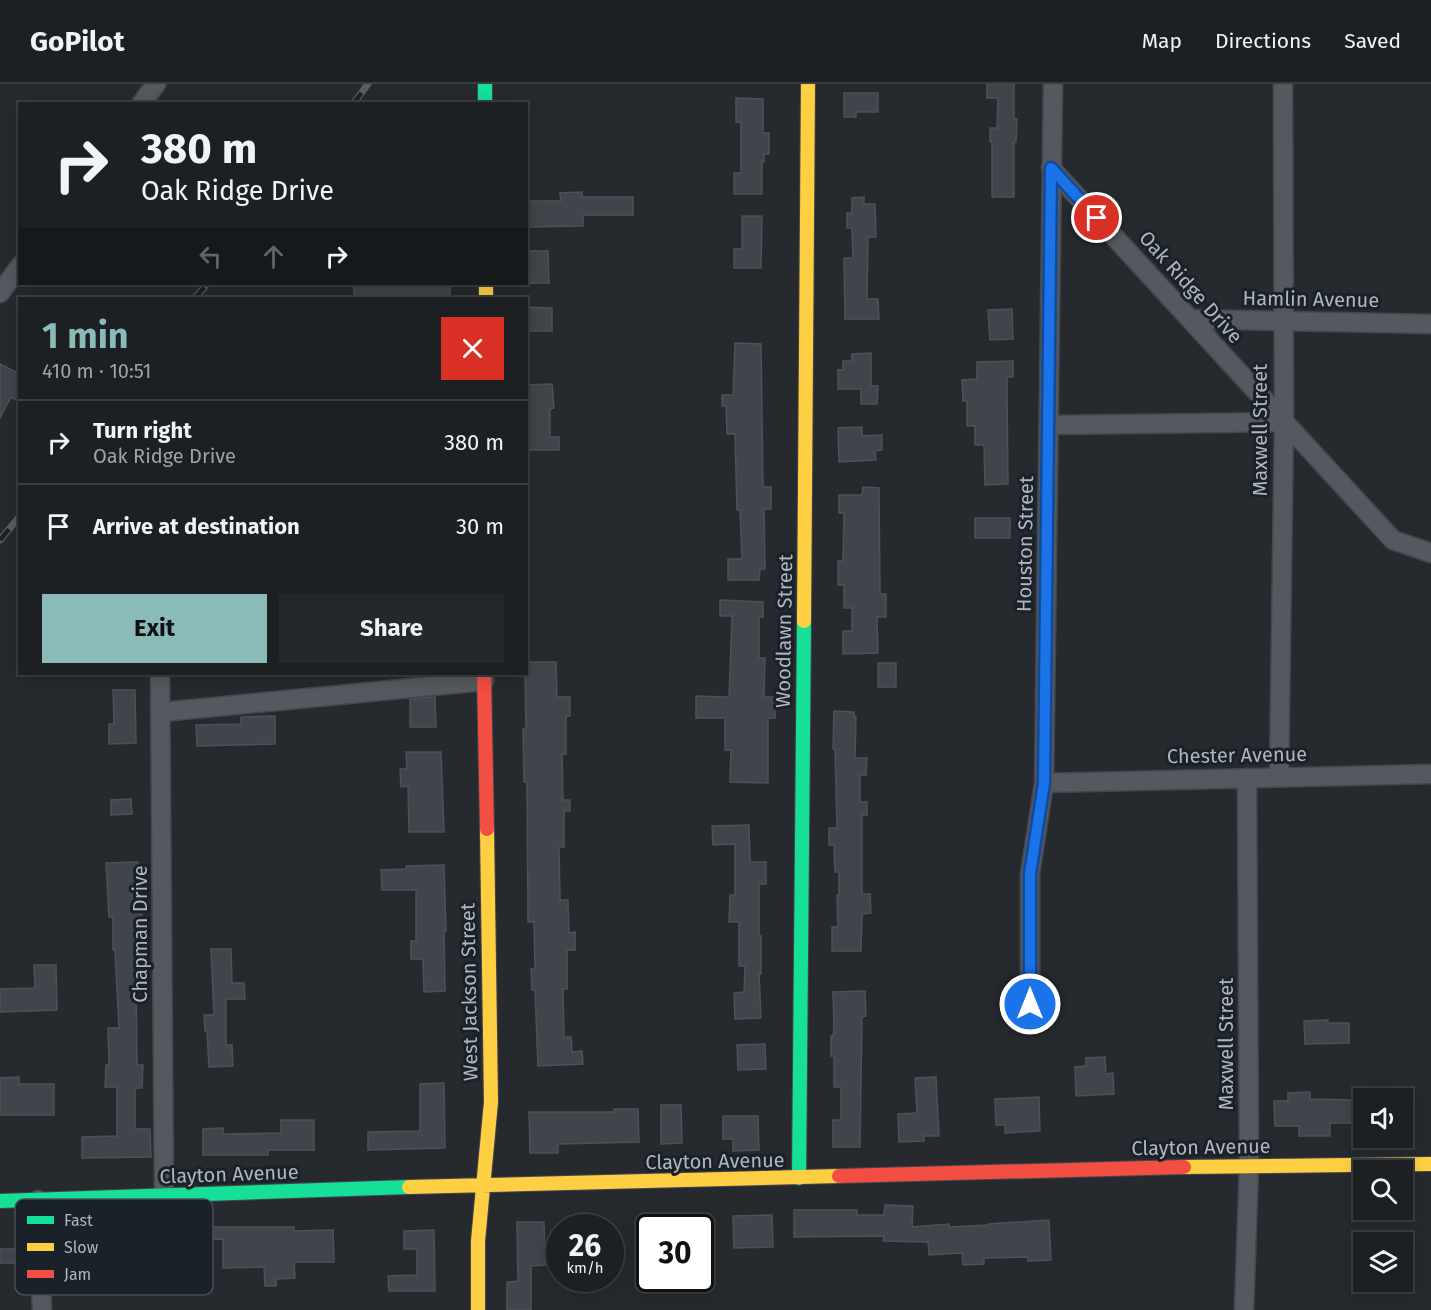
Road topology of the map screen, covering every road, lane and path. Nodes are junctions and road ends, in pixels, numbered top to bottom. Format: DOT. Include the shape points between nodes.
graph roads {
  1 [pos="156,84"];
  2 [pos="485,84"];
  3 [pos="808,84"];
  4 [pos="1053,84"];
  5 [pos="1283,84"];
  6 [pos="142,102"];
  7 [pos="485,102"];
  8 [pos="1051,168"];
  9 [pos="18,269"];
  10 [pos="0,293"];
  11 [pos="1190,319"];
  12 [pos="1282,321"];
  13 [pos="1431,324"];
  14 [pos="1284,422"];
  15 [pos="1050,425"];
  16 [pos="1431,553"];
  17 [pos="160,675"];
  18 [pos="484,677"];
  19 [pos="162,712"];
  20 [pos="1431,774"];
  21 [pos="1279,777"];
  22 [pos="1247,778"];
  23 [pos="1044,783"];
  24 [pos="1030,1004"];
  25 [pos="1431,1164"];
  26 [pos="1249,1165"];
  27 [pos="798,1178"];
  28 [pos="484,1185"];
  29 [pos="164,1195"];
  30 [pos="63,1199"];
  31 [pos="0,1201"];
  32 [pos="15,1201"];
  33 [pos="41,1295"];
  34 [pos="42,1310"];
  35 [pos="478,1310"];
  36 [pos="1244,1310"];
  1 -- 6 [label="street"];
  2 -- 7 [label="street"];
  3 -- 27 [label="street, Woodlawn Street"];
  4 -- 8 [label="street, Houston Street"];
  5 -- 12 [label="street, Maxwell Street"];
  8 -- 11 [label="street, Oak Ridge Drive"];
  8 -- 15 [label="street, Houston Street"];
  9 -- 10 [label="street"];
  11 -- 12 [label="street, Hamlin Avenue"];
  11 -- 14 [label="street, Oak Ridge Drive"];
  12 -- 13 [label="street, Hamlin Avenue"];
  12 -- 14 [label="street, Maxwell Street"];
  14 -- 15 [label="street"];
  14 -- 16 [label="street, Oak Ridge Drive" via="1393,540"];
  14 -- 21 [label="street, Maxwell Street"];
  15 -- 23 [label="street, Houston Street"];
  17 -- 19 [label="street, Chapman Drive"];
  18 -- 19 [label="street"];
  18 -- 28 [label="street, West Jackson Street" via="491,1102"];
  19 -- 29 [label="street, Chapman Drive"];
  20 -- 21 [label="street, Chester Avenue"];
  21 -- 22 [label="street, Chester Avenue"];
  22 -- 23 [label="street, Chester Avenue"];
  22 -- 26 [label="street, Maxwell Street"];
  23 -- 24 [label="street, Houston Street" via="1030,874"];
  25 -- 26 [label="street, Clayton Avenue"];
  26 -- 27 [label="street, Clayton Avenue"];
  26 -- 36 [label="street, Maxwell Street"];
  27 -- 28 [label="street, Clayton Avenue"];
  28 -- 29 [label="street, Clayton Avenue"];
  28 -- 35 [label="street, West Jackson Street" via="478,1241"];
  29 -- 30 [label="street, Clayton Avenue"];
  31 -- 32 [label="street, Clayton Avenue"];
  33 -- 34 [label="street"];
}
